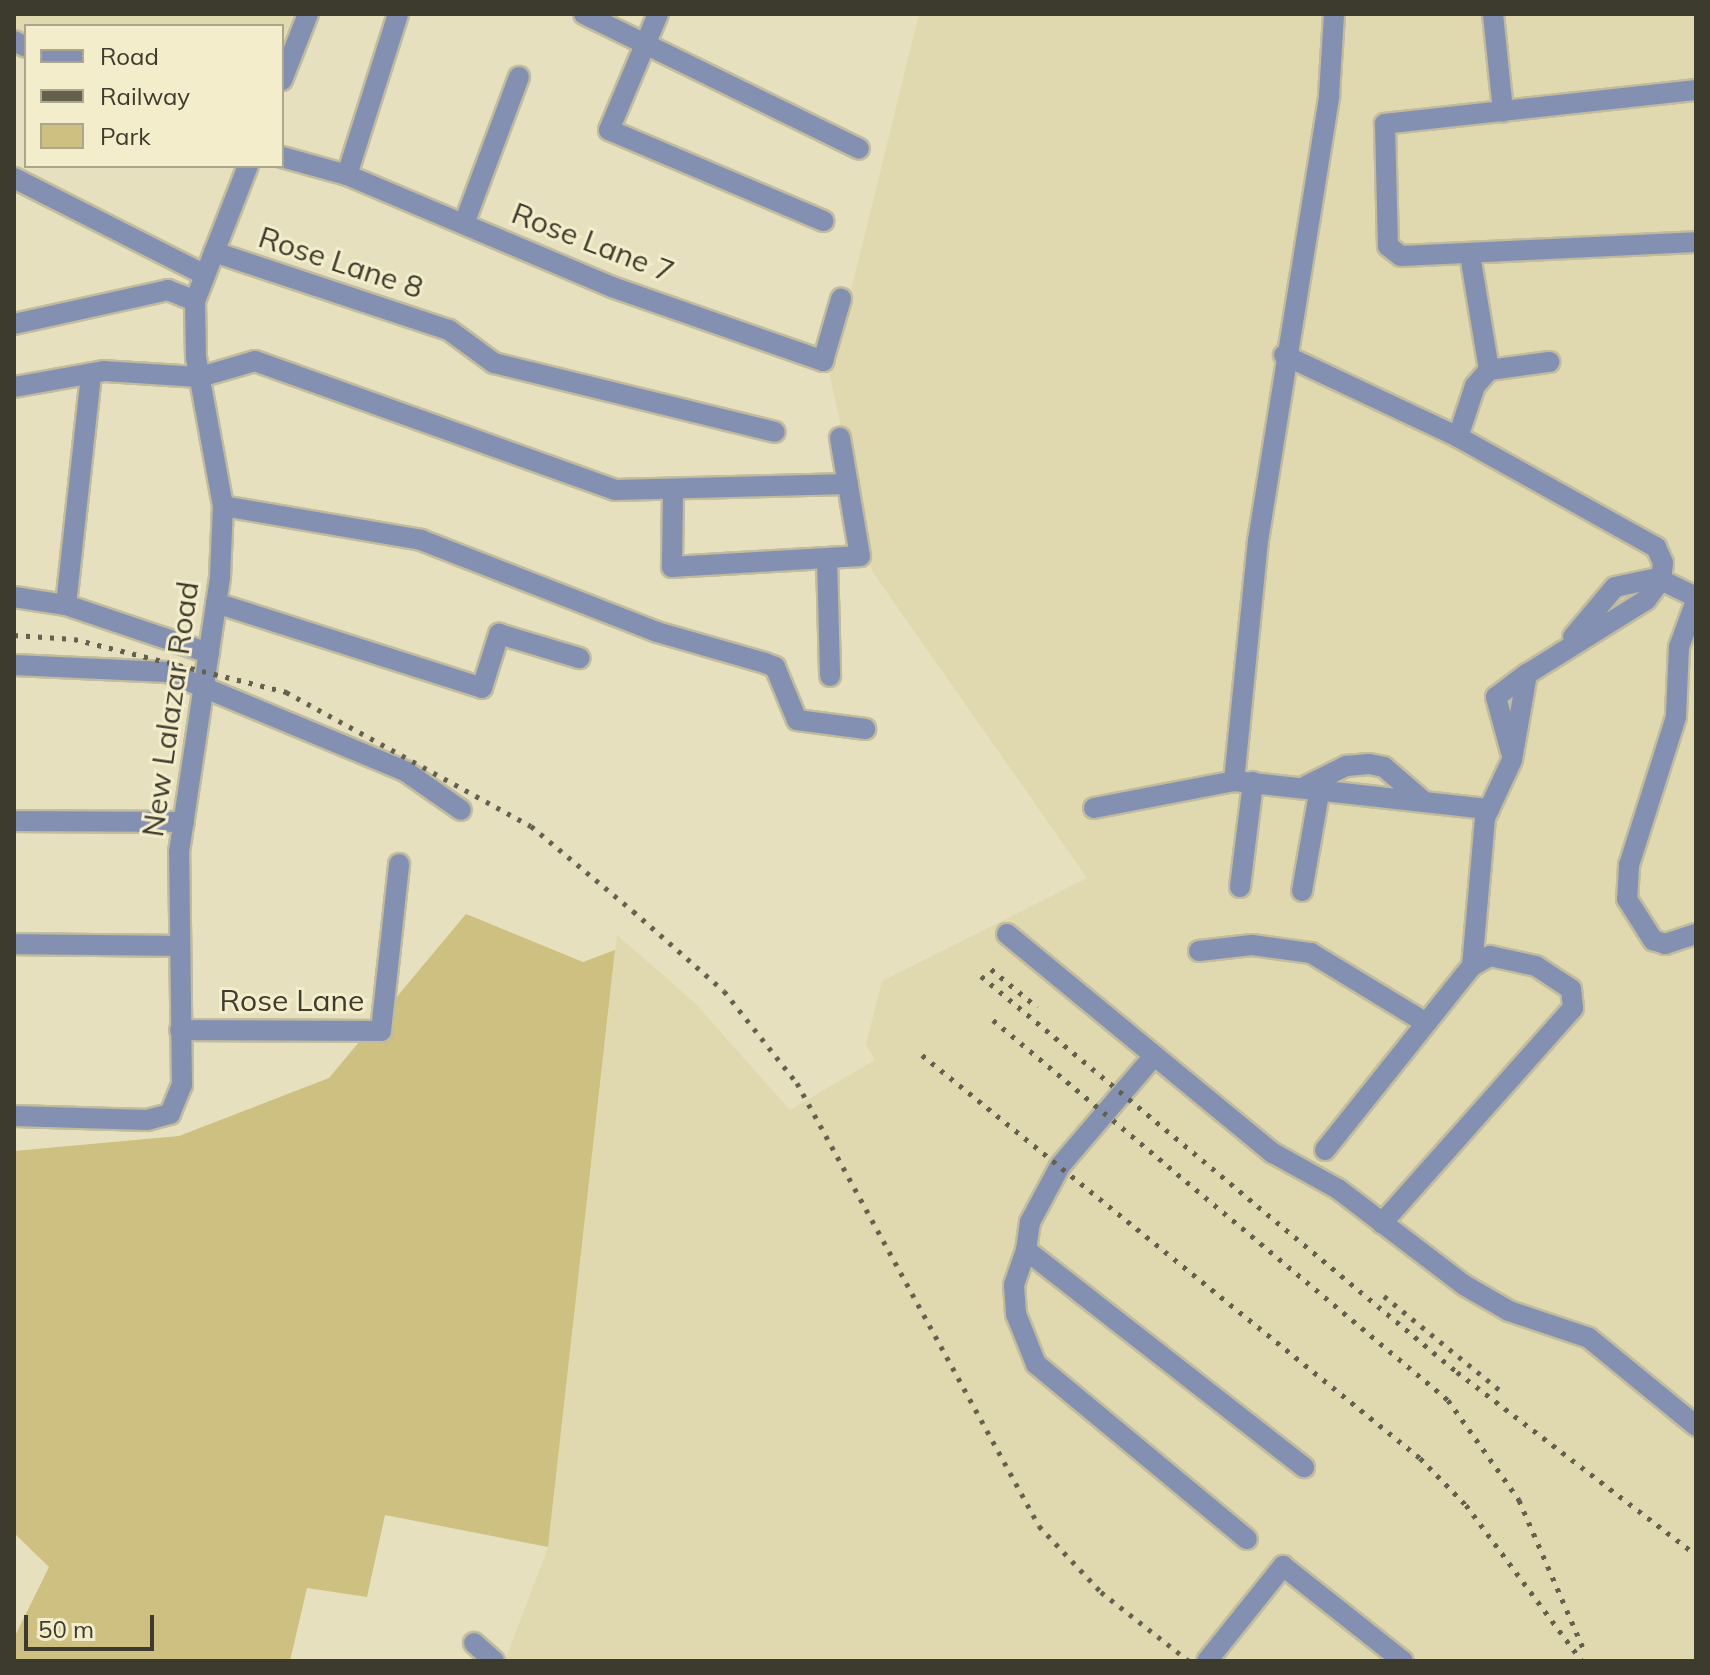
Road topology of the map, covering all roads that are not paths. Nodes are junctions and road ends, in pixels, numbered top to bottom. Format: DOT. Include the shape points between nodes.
graph roads {
  1 [pos="308,14"];
  2 [pos="398,14"];
  3 [pos="584,14"];
  4 [pos="658,14"];
  5 [pos="1334,14"];
  6 [pos="1493,14"];
  7 [pos="650,46"];
  8 [pos="284,75"];
  9 [pos="519,77"];
  10 [pos="1696,90"];
  11 [pos="1503,111"];
  12 [pos="859,149"];
  13 [pos="284,158"];
  14 [pos="247,168"];
  15 [pos="347,175"];
  16 [pos="14,178"];
  17 [pos="823,221"];
  18 [pos="464,224"];
  19 [pos="1696,242"];
  20 [pos="214,252"];
  21 [pos="1470,255"];
  22 [pos="205,275"];
  23 [pos="841,299"];
  24 [pos="195,301"];
  25 [pos="19,319"];
  26 [pos="1284,355"];
  27 [pos="1549,362"];
  28 [pos="1489,370"];
  29 [pos="91,373"];
  30 [pos="200,377"];
  31 [pos="14,387"];
  32 [pos="775,432"];
  33 [pos="1458,437"];
  34 [pos="840,438"];
  35 [pos="848,484"];
  36 [pos="673,492"];
  37 [pos="223,506"];
  38 [pos="827,558"];
  39 [pos="1662,579"];
  40 [pos="14,597"];
  41 [pos="1696,599"];
  42 [pos="216,603"];
  43 [pos="66,605"];
  44 [pos="209,653"];
  45 [pos="579,658"];
  46 [pos="14,665"];
  47 [pos="830,676"];
  48 [pos="204,685"];
  49 [pos="1686,719"];
  50 [pos="865,729"];
  51 [pos="1244,781"];
  52 [pos="1312,787"];
  53 [pos="1094,808"];
  54 [pos="1489,809"];
  55 [pos="461,810"];
  56 [pos="14,821"];
  57 [pos="184,822"];
  58 [pos="399,864"];
  59 [pos="1240,887"];
  60 [pos="1302,891"];
  61 [pos="1007,934"];
  62 [pos="1696,934"];
  63 [pos="14,944"];
  64 [pos="176,946"];
  65 [pos="1199,951"];
  66 [pos="1472,966"];
  67 [pos="1426,1023"];
  68 [pos="180,1030"];
  69 [pos="1153,1057"];
  70 [pos="14,1116"];
  71 [pos="1325,1150"];
  72 [pos="1382,1223"];
  73 [pos="1026,1250"];
  74 [pos="1696,1426"];
  75 [pos="1304,1467"];
  76 [pos="1247,1539"];
  77 [pos="1207,1661"];
  78 [pos="1403,1661"];
  1 -- 8 [label="street"];
  2 -- 15 [label="street"];
  3 -- 7 [label="street"];
  4 -- 7 [label="street"];
  5 -- 26 [label="street" via="1329,96"];
  6 -- 11 [label="street"];
  7 -- 12 [label="street"];
  7 -- 17 [label="street" via="609,124 614,134"];
  9 -- 18 [label="street"];
  10 -- 11 [label="street"];
  11 -- 21 [label="street" via="1385,124 1388,246 1401,256"];
  13 -- 15 [label="street, Rose Lane 7"];
  14 -- 20 [label="street, New Lalazar Road"];
  15 -- 18 [label="street, Rose Lane 7"];
  16 -- 22 [label="street"];
  18 -- 23 [label="street, Rose Lane 7" via="612,287 823,361"];
  19 -- 21 [label="street"];
  20 -- 22 [label="street, New Lalazar Road"];
  20 -- 32 [label="street, Rose Lane 8" via="449,330 494,363"];
  21 -- 28 [label="street"];
  22 -- 24 [label="street, New Lalazar Road"];
  24 -- 25 [label="street" via="168,290"];
  24 -- 30 [label="street, New Lalazar Road"];
  26 -- 33 [label="street"];
  26 -- 51 [label="street"];
  27 -- 28 [label="street"];
  28 -- 33 [label="street" via="1475,386"];
  29 -- 30 [label="street"];
  29 -- 31 [label="street"];
  29 -- 43 [label="street"];
  30 -- 36 [label="street" via="255,361 615,490"];
  30 -- 37 [label="street, New Lalazar Road"];
  33 -- 39 [label="street" via="1656,547"];
  34 -- 35 [label="street"];
  35 -- 36 [label="street"];
  35 -- 38 [label="street" via="860,556"];
  36 -- 38 [label="street" via="672,567"];
  37 -- 42 [label="street, New Lalazar Road"];
  37 -- 50 [label="street" via="421,540 657,632 775,667 797,720"];
  38 -- 47 [label="street"];
  39 -- 41 [label="street"];
  39 -- 54 [label="street" via="1615,587 1565,646 1496,697 1513,755"];
  40 -- 43 [label="street"];
  41 -- 49 [label="street" via="1672,678"];
  42 -- 44 [label="street, New Lalazar Road"];
  42 -- 45 [label="street" via="482,688 499,634"];
  43 -- 44 [label="street"];
  44 -- 48 [label="street, New Lalazar Road"];
  46 -- 48 [label="street" via="123,665"];
  48 -- 55 [label="street" via="405,771"];
  48 -- 57 [label="street, New Lalazar Road"];
  49 -- 62 [label="street" via="1629,865 1627,899 1653,940 1665,944"];
  51 -- 52 [label="street"];
  51 -- 53 [label="street"];
  51 -- 59 [label="street"];
  52 -- 54 [label="street"];
  52 -- 60 [label="street"];
  54 -- 66 [label="street"];
  56 -- 57 [label="street"];
  57 -- 64 [label="street, New Lalazar Road"];
  58 -- 68 [label="street, Rose Lane" via="381,1031"];
  61 -- 69 [label="street"];
  63 -- 64 [label="street"];
  64 -- 68 [label="street, New Lalazar Road"];
  65 -- 67 [label="street" via="1262,945 1311,953"];
  66 -- 67 [label="street"];
  66 -- 72 [label="street" via="1490,956 1536,966 1571,989 1573,1008"];
  67 -- 71 [label="street"];
  68 -- 70 [label="street, New Lalazar Road" via="182,1085 170,1114 123,1122"];
  69 -- 72 [label="street" via="1273,1153"];
  69 -- 73 [label="street" via="1054,1175 1030,1222"];
  72 -- 74 [label="street" via="1509,1311 1589,1338"];
  73 -- 75 [label="street"];
  73 -- 76 [label="street" via="1014,1285 1016,1314 1036,1364"];
  77 -- 78 [label="street" via="1283,1566"];
}
